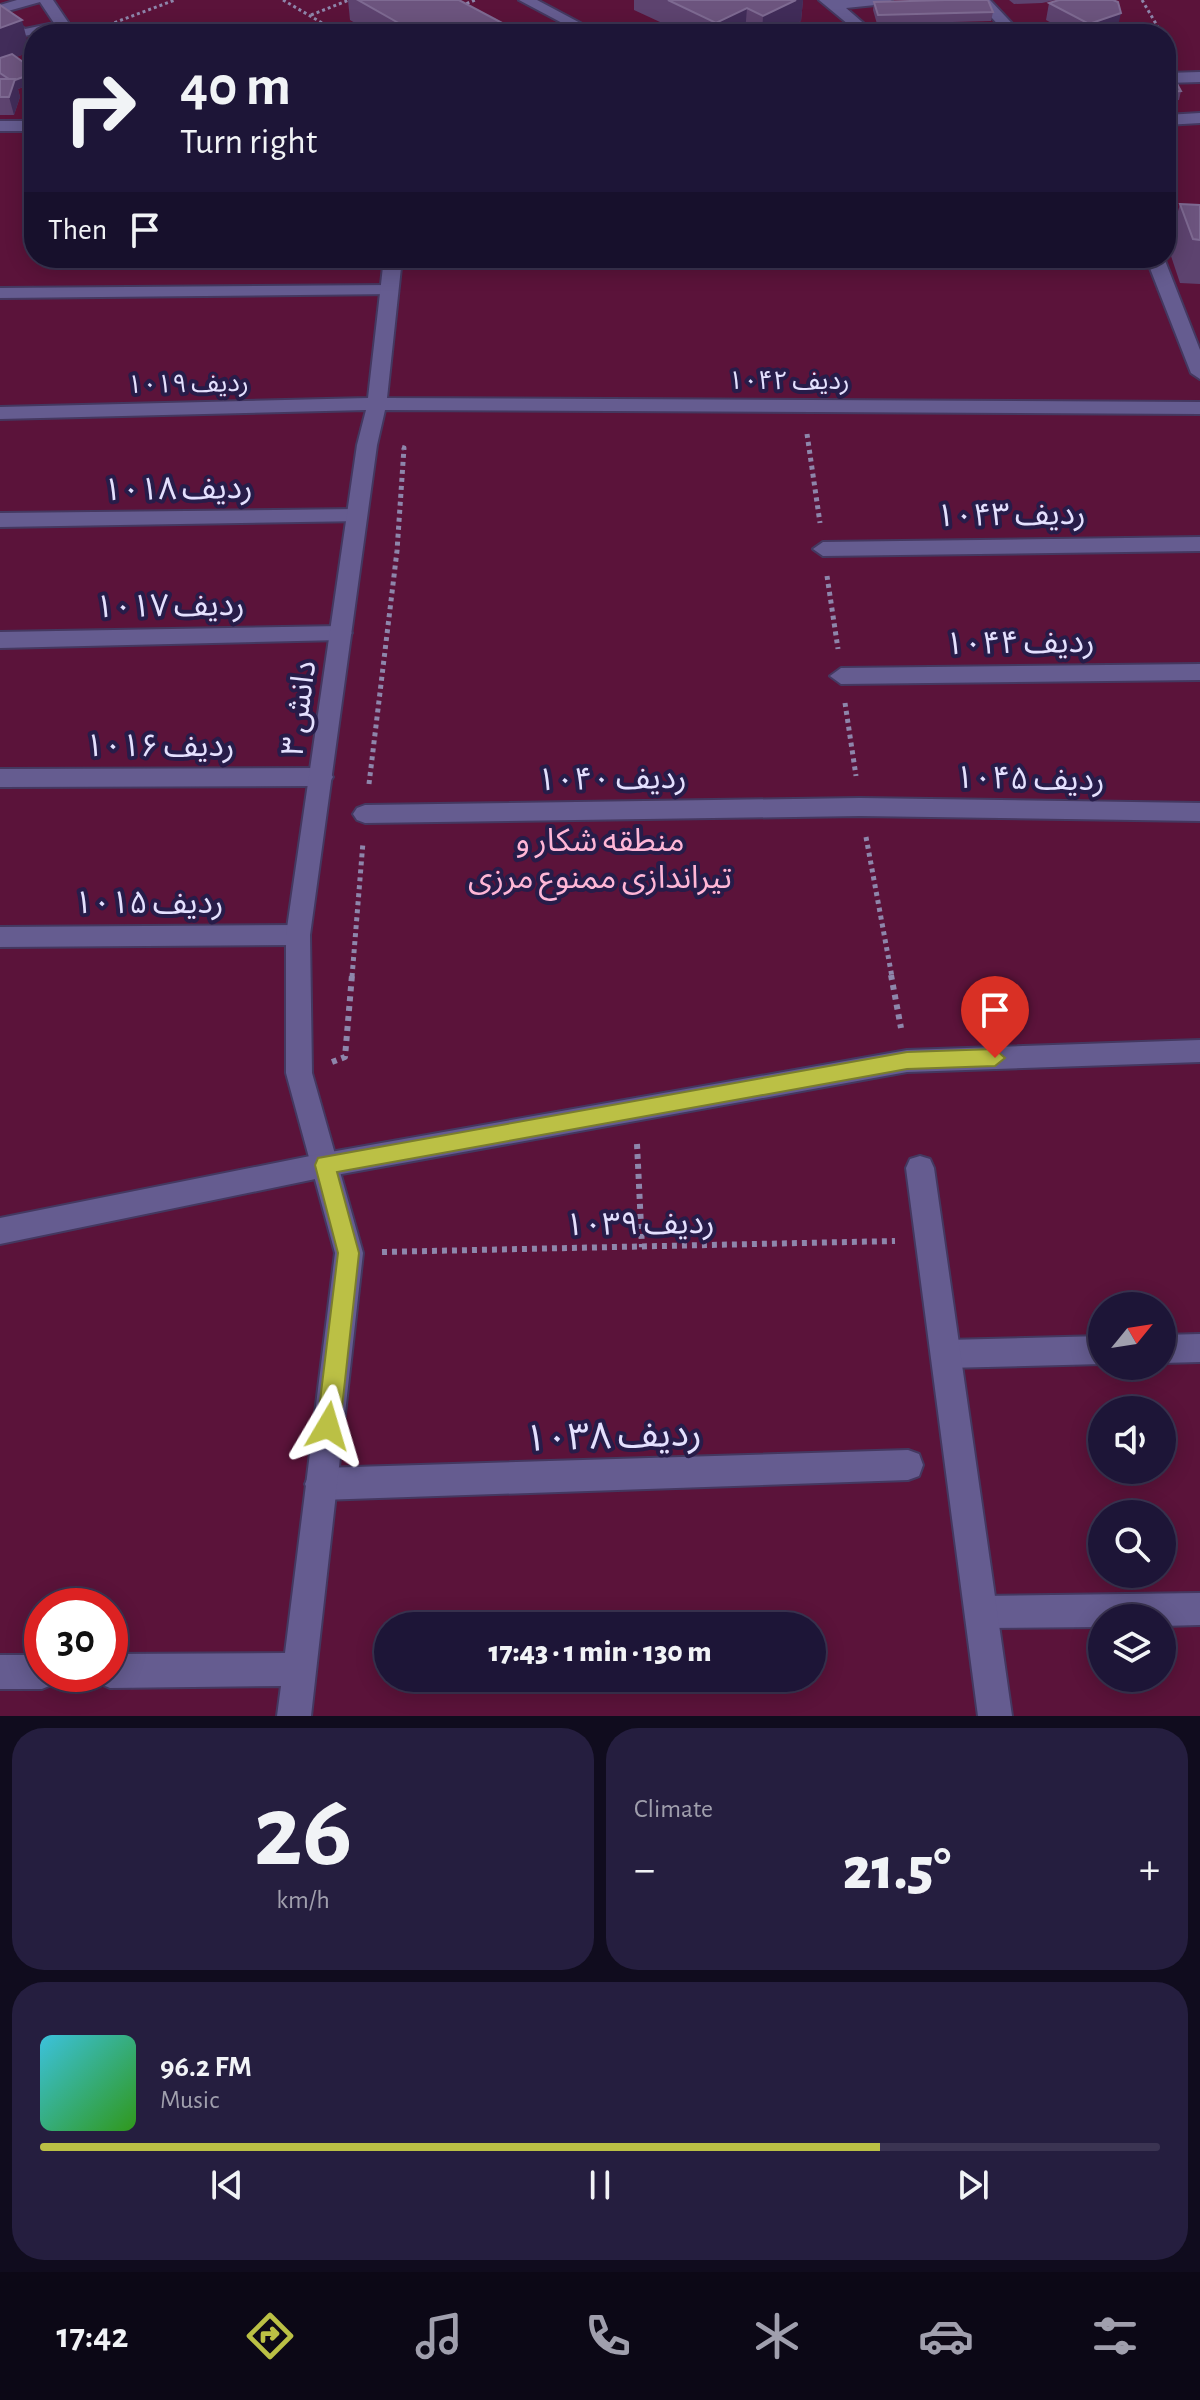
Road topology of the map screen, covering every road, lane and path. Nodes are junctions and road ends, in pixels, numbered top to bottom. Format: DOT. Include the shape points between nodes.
graph roads {
  1 [pos="34,0"];
  2 [pos="46,0"];
  3 [pos="175,0"];
  4 [pos="283,0"];
  5 [pos="349,0"];
  6 [pos="475,0"];
  7 [pos="526,0"];
  8 [pos="885,0"];
  9 [pos="982,0"];
  10 [pos="1142,0"];
  11 [pos="831,3"];
  12 [pos="460,6"];
  13 [pos="0,9"];
  14 [pos="310,16"];
  15 [pos="0,17"];
  16 [pos="59,24"];
  17 [pos="110,24"];
  18 [pos="324,24"];
  19 [pos="578,24"];
  20 [pos="857,24"];
  21 [pos="1005,24"];
  22 [pos="1156,24"];
  23 [pos="24,34"];
  24 [pos="1200,77"];
  25 [pos="1176,78"];
  26 [pos="1200,118"];
  27 [pos="1176,119"];
  28 [pos="0,126"];
  29 [pos="24,126"];
  30 [pos="1176,234"];
  31 [pos="1200,234"];
  32 [pos="392,268"];
  33 [pos="1159,268"];
  34 [pos="389,290"];
  35 [pos="0,293"];
  36 [pos="1196,351"];
  37 [pos="1200,373"];
  38 [pos="377,404"];
  39 [pos="803,406"];
  40 [pos="1200,408"];
  41 [pos="0,413"];
  42 [pos="367,445"];
  43 [pos="357,516"];
  44 [pos="0,520"];
  45 [pos="1200,544"];
  46 [pos="823,549"];
  47 [pos="341,633"];
  48 [pos="0,640"];
  49 [pos="1200,672"];
  50 [pos="841,676"];
  51 [pos="321,777"];
  52 [pos="0,778"];
  53 [pos="860,807"];
  54 [pos="1200,812"];
  55 [pos="365,814"];
  56 [pos="298,935"];
  57 [pos="0,937"];
  58 [pos="1200,1051"];
  59 [pos="907,1061"];
  60 [pos="299,1073"];
  61 [pos="635,1110"];
  62 [pos="325,1165"];
  63 [pos="920,1168"];
  64 [pos="0,1231"];
  65 [pos="932,1241"];
  66 [pos="642,1247"];
  67 [pos="349,1253"];
  68 [pos="1200,1348"];
  69 [pos="1176,1349"];
  70 [pos="1088,1350"];
  71 [pos="946,1354"];
  72 [pos="908,1465"];
  73 [pos="321,1484"];
  74 [pos="1200,1609"];
  75 [pos="981,1612"];
  76 [pos="299,1669"];
  77 [pos="128,1671"];
  78 [pos="0,1672"];
  79 [pos="24,1672"];
  80 [pos="294,1716"];
  81 [pos="995,1716"];
  1 -- 13 [label="street"];
  2 -- 16 [label="street"];
  3 -- 17 [label="path"];
  4 -- 14 [label="path"];
  5 -- 14 [label="path"];
  6 -- 12 [label="path"];
  7 -- 19 [label="street"];
  8 -- 11 [label="street"];
  9 -- 21 [label="street"];
  10 -- 22 [label="path"];
  11 -- 20 [label="street"];
  14 -- 18 [label="path"];
  15 -- 23 [label="street"];
  24 -- 25 [label="street"];
  26 -- 27 [label="street"];
  28 -- 29 [label="street"];
  30 -- 31 [label="street"];
  32 -- 34 [label="street, دانش ۳"];
  33 -- 36 [label="street"];
  34 -- 35 [label="street"];
  34 -- 38 [label="street, دانش ۳"];
  36 -- 37 [label="street"];
  38 -- 39 [label="street, ردیف ۱۰۴۲"];
  38 -- 41 [label="street, ردیف ۱۰۱۹"];
  38 -- 42 [label="street, دانش ۳"];
  39 -- 40 [label="street, ردیف ۱۰۴۲"];
  39 -- 46 [label="path"];
  42 -- 43 [label="street, دانش ۳"];
  42 -- 55 [label="path" via="404,448"];
  43 -- 44 [label="street, ردیف ۱۰۱۸"];
  43 -- 47 [label="street, دانش ۳"];
  45 -- 46 [label="street, ردیف ۱۰۴۳"];
  46 -- 50 [label="path"];
  47 -- 48 [label="street, ردیف ۱۰۱۷"];
  47 -- 51 [label="street, دانش ۳"];
  49 -- 50 [label="street, ردیف ۱۰۴۴"];
  50 -- 53 [label="path"];
  51 -- 52 [label="street, ردیف ۱۰۱۶"];
  51 -- 56 [label="street, دانش ۳"];
  53 -- 54 [label="street, ردیف ۱۰۴۵"];
  53 -- 55 [label="street, ردیف ۱۰۴۰"];
  53 -- 59 [label="path"];
  55 -- 60 [label="path" via="345,1057"];
  56 -- 57 [label="street, ردیف ۱۰۱۵"];
  56 -- 60 [label="street, دانش ۳"];
  58 -- 59 [label="street"];
  59 -- 61 [label="street"];
  60 -- 62 [label="street, دانش ۳"];
  61 -- 62 [label="street"];
  61 -- 66 [label="path"];
  62 -- 64 [label="street"];
  62 -- 67 [label="street, دانش ۳"];
  63 -- 65 [label="street"];
  65 -- 66 [label="path, ردیف ۱۰۳۹"];
  65 -- 71 [label="street"];
  66 -- 67 [label="path, ردیف ۱۰۳۹"];
  67 -- 73 [label="street"];
  68 -- 69 [label="street"];
  70 -- 71 [label="street"];
  71 -- 75 [label="street"];
  72 -- 73 [label="street, ردیف ۱۰۳۸"];
  73 -- 76 [label="street"];
  74 -- 75 [label="street"];
  75 -- 81 [label="street"];
  76 -- 77 [label="street"];
  76 -- 80 [label="street"];
  78 -- 79 [label="street"];
}
